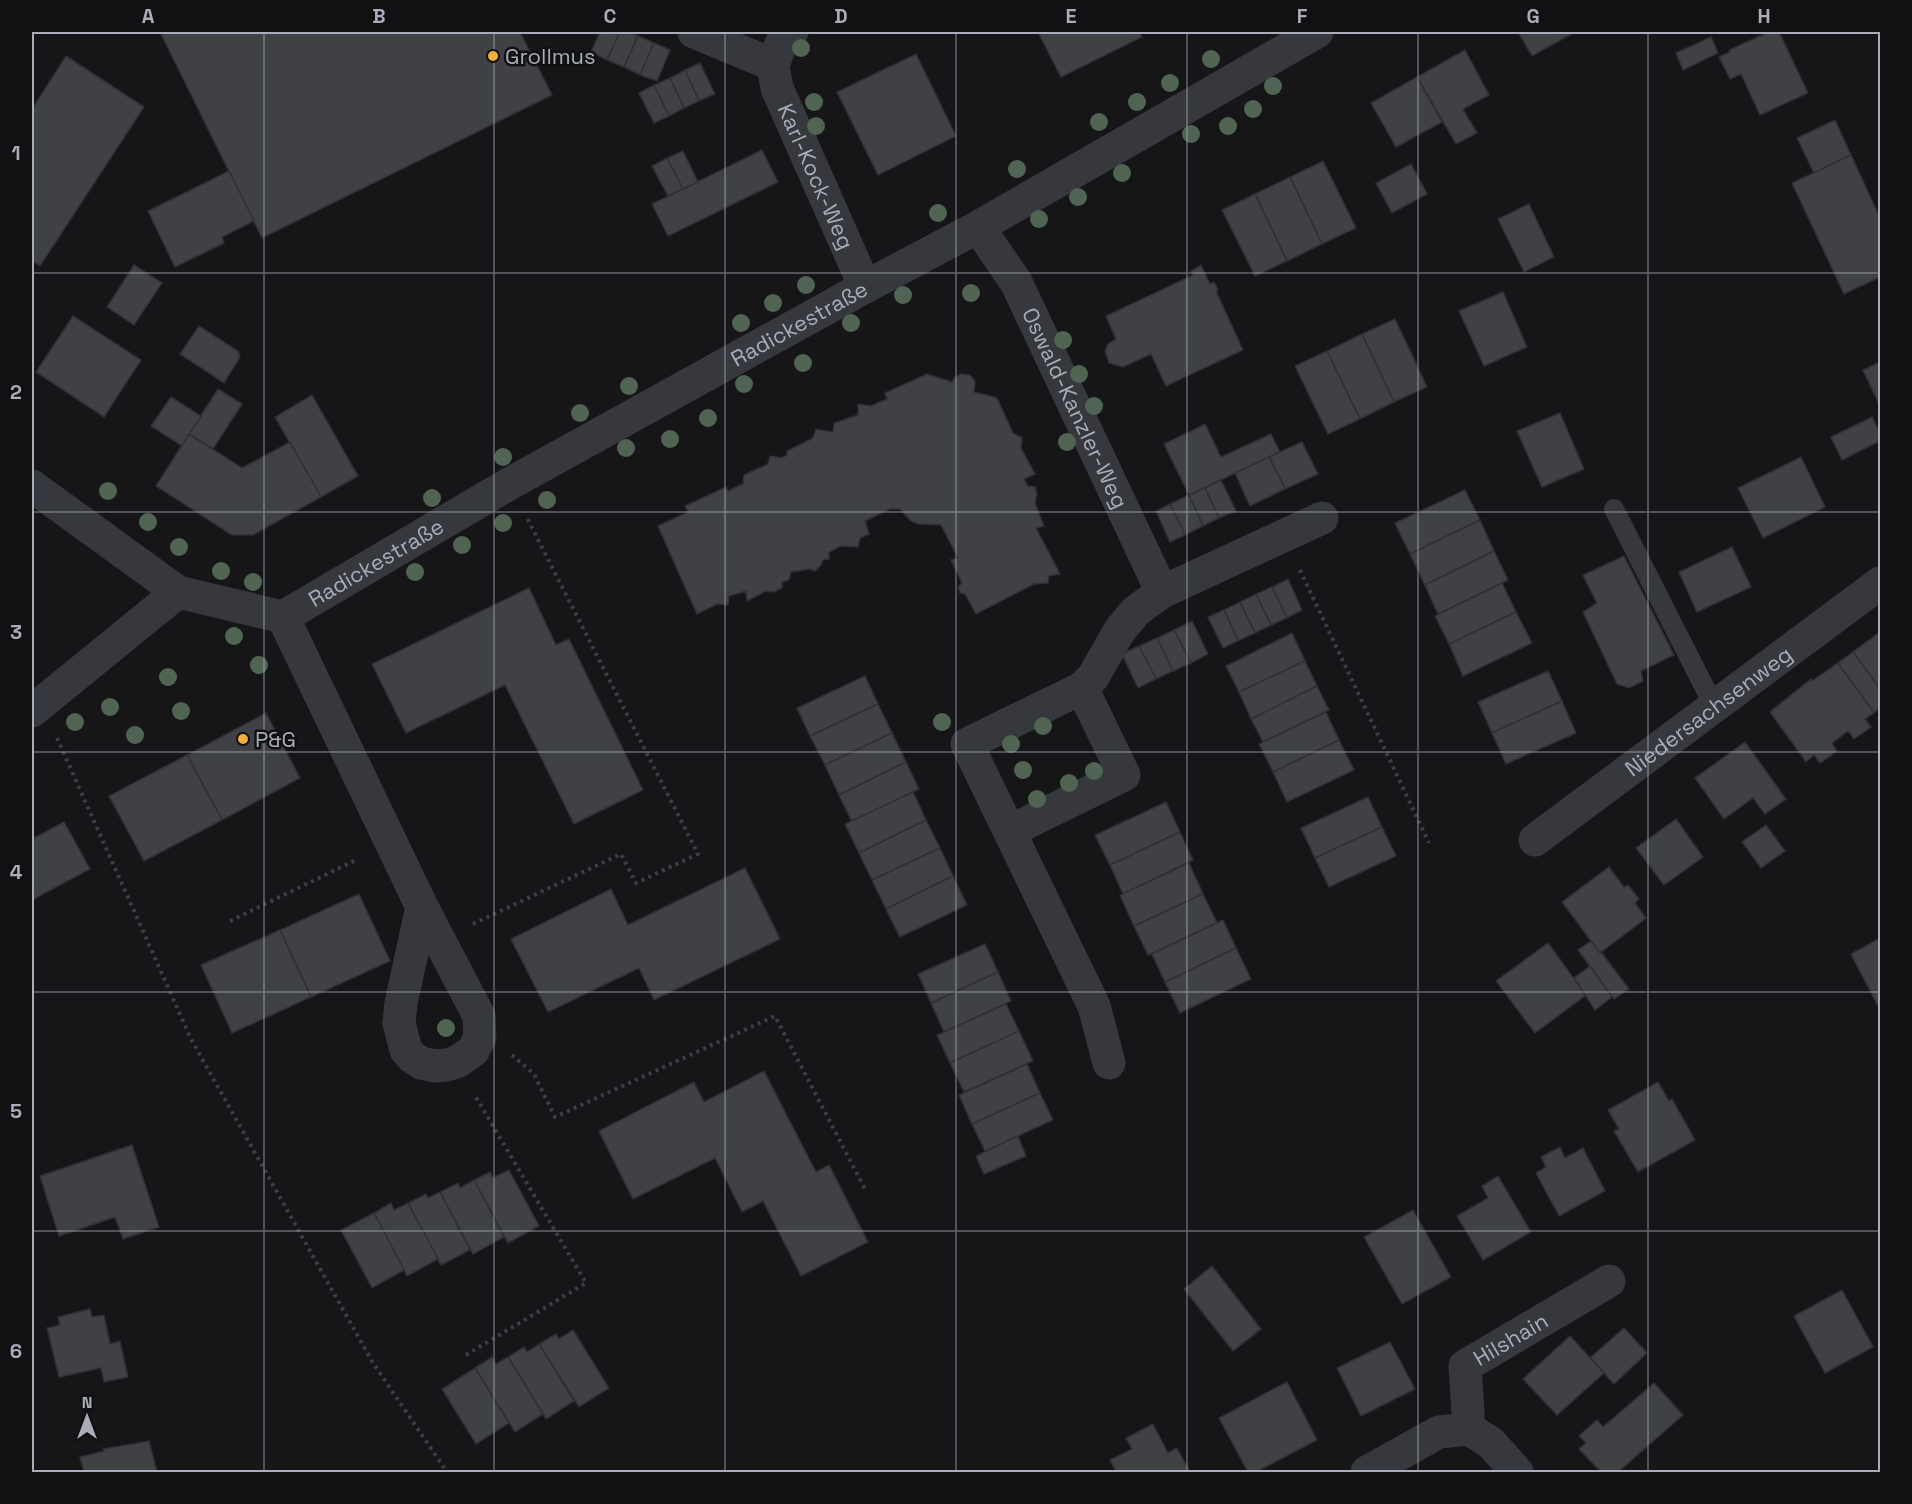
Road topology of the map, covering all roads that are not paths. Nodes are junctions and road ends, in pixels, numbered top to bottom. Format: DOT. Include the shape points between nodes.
graph roads {
  1 [pos="694,32"];
  2 [pos="792,32"];
  3 [pos="1317,32"];
  4 [pos="773,65"];
  5 [pos="978,227"];
  6 [pos="865,287"];
  7 [pos="32,486"];
  8 [pos="1614,509"];
  9 [pos="1322,518"];
  10 [pos="1881,583"];
  11 [pos="178,592"];
  12 [pos="1162,592"];
  13 [pos="283,617"];
  14 [pos="1082,688"];
  15 [pos="1714,706"];
  16 [pos="37,707"];
  17 [pos="1010,831"];
  18 [pos="1535,840"];
  19 [pos="422,907"];
  20 [pos="1109,1063"];
  21 [pos="1609,1281"];
  22 [pos="1469,1429"];
  23 [pos="1367,1473"];
  24 [pos="1518,1473"];
  1 -- 4 [label="street"];
  2 -- 4 [label="street" via="781,44"];
  3 -- 5 [label="street, Radickestraße"];
  4 -- 6 [label="street, Karl-Kock-Weg" via="777,88"];
  5 -- 6 [label="street, Radickestraße"];
  5 -- 12 [label="street, Oswald-Kanzler-Weg" via="1016,282"];
  6 -- 13 [label="street, Radickestraße" via="509,484"];
  7 -- 11 [label="street"];
  8 -- 15 [label="lane"];
  9 -- 12 [label="street"];
  10 -- 15 [label="street, Niedersachsenweg"];
  11 -- 13 [label="street, Radickestraße"];
  11 -- 16 [label="street"];
  12 -- 14 [label="street" via="1136,611 1120,630"];
  13 -- 19 [label="street, Radickestraße"];
  14 -- 17 [label="street" via="1124,775"];
  14 -- 17 [label="street" via="967,744"];
  15 -- 18 [label="street, Niedersachsenweg"];
  17 -- 20 [label="street" via="1094,1006"];
  19 -- 19 [label="street, Radickestraße" via="479,1016 480,1037 473,1051 457,1062 435,1066 421,1063 406,1050 399,1023"];
  21 -- 22 [label="street, Hilshain" via="1465,1366"];
  22 -- 23 [label="street" via="1439,1432"];
  22 -- 24 [label="street" via="1491,1443"];
}
